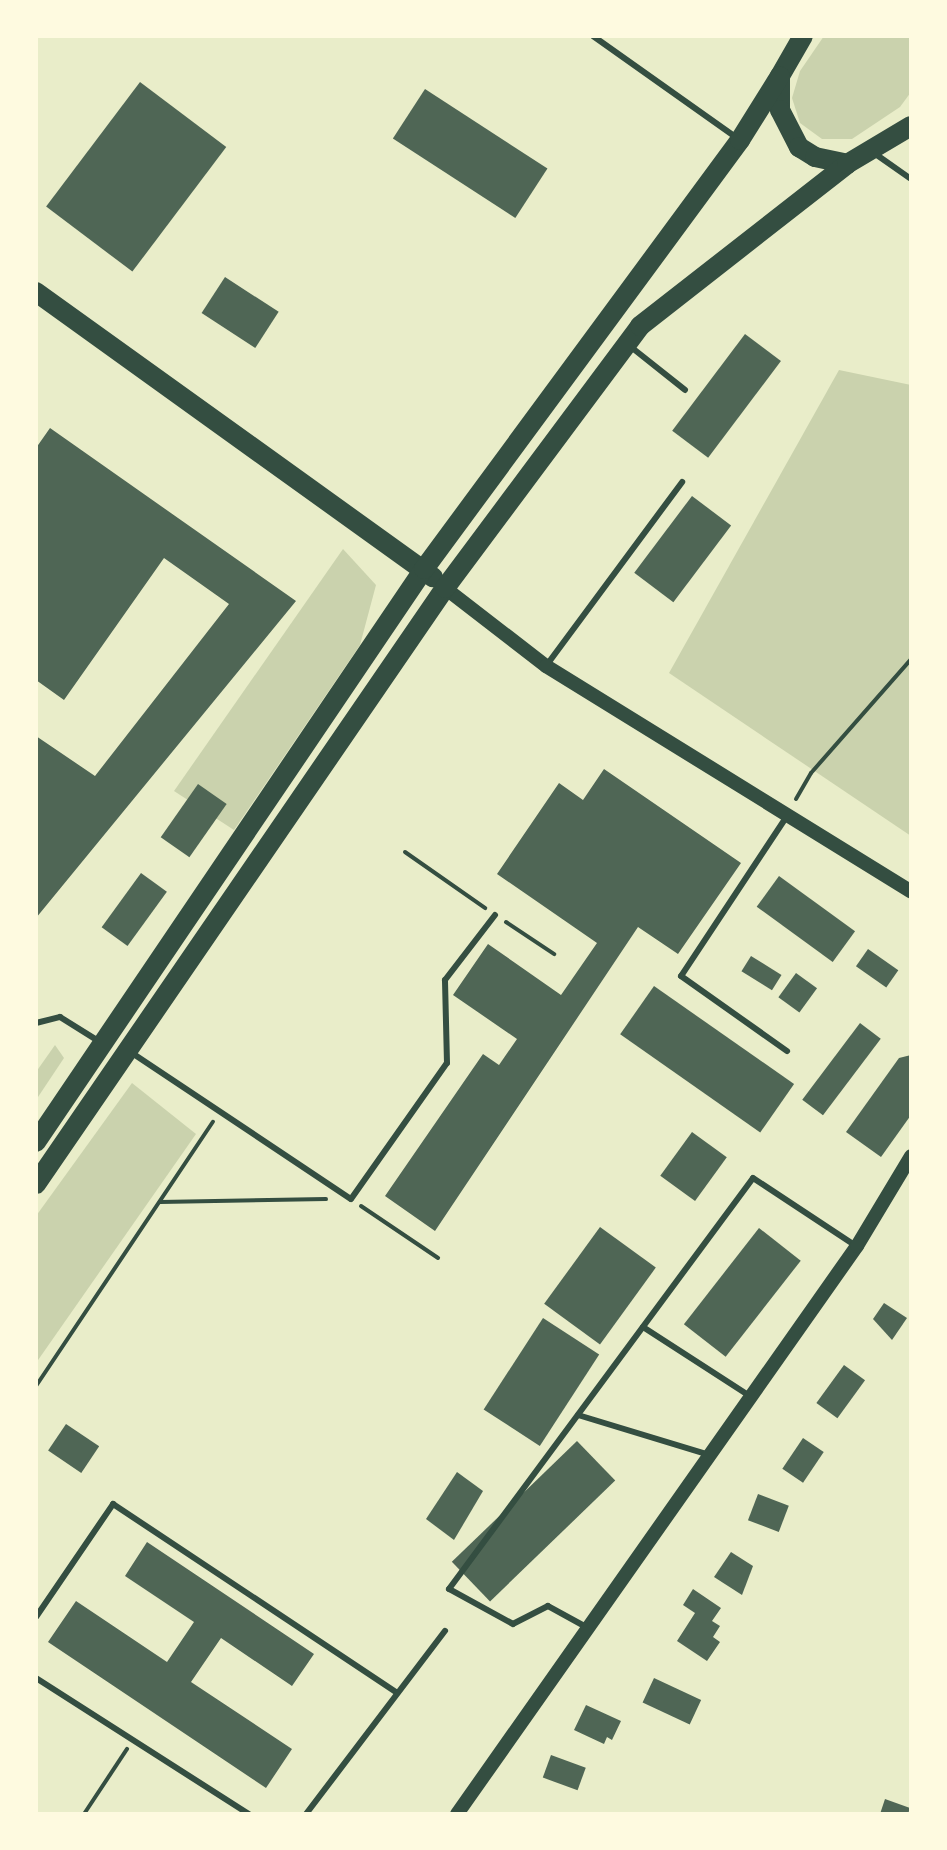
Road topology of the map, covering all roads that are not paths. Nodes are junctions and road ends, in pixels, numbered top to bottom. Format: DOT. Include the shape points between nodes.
graph roads {
  1 [pos="593,36"];
  2 [pos="803,36"];
  3 [pos="780,76"];
  4 [pos="909,125"];
  5 [pos="740,140"];
  6 [pos="871,151"];
  7 [pos="847,164"];
  8 [pos="911,179"];
  9 [pos="36,292"];
  10 [pos="627,343"];
  11 [pos="685,390"];
  12 [pos="682,482"];
  13 [pos="424,569"];
  14 [pos="445,588"];
  15 [pos="546,666"];
  16 [pos="787,816"];
  17 [pos="911,891"];
  18 [pos="495,915"];
  19 [pos="36,1021"];
  20 [pos="104,1044"];
  21 [pos="129,1051"];
  22 [pos="787,1051"];
  23 [pos="36,1142"];
  24 [pos="911,1156"];
  25 [pos="36,1184"];
  26 [pos="857,1246"];
  27 [pos="643,1327"];
  28 [pos="751,1397"];
  29 [pos="578,1415"];
  30 [pos="710,1455"];
  31 [pos="36,1617"];
  32 [pos="588,1628"];
  33 [pos="445,1631"];
  34 [pos="36,1678"];
  35 [pos="396,1692"];
  36 [pos="249,1814"];
  37 [pos="306,1814"];
  38 [pos="457,1814"];
  1 -- 5 [label="lane"];
  2 -- 3 [label="main road"];
  3 -- 5 [label="main road"];
  3 -- 7 [label="main road" via="780,110 799,147 815,157"];
  4 -- 6 [label="main road"];
  5 -- 13 [label="main road"];
  6 -- 7 [label="main road"];
  6 -- 8 [label="lane"];
  7 -- 10 [label="main road" via="640,326"];
  9 -- 13 [label="main road"];
  10 -- 11 [label="lane"];
  10 -- 14 [label="main road"];
  12 -- 15 [label="lane"];
  13 -- 14 [label="main road"];
  13 -- 20 [label="main road"];
  14 -- 15 [label="street"];
  14 -- 21 [label="main road"];
  15 -- 16 [label="street"];
  16 -- 17 [label="street"];
  16 -- 22 [label="lane" via="681,976"];
  18 -- 21 [label="lane" via="445,980 447,1063 351,1199"];
  19 -- 20 [label="lane" via="60,1017"];
  20 -- 23 [label="main road"];
  21 -- 25 [label="main road"];
  24 -- 26 [label="street"];
  26 -- 27 [label="lane" via="753,1178"];
  26 -- 28 [label="street"];
  27 -- 28 [label="lane"];
  27 -- 29 [label="lane"];
  28 -- 30 [label="street"];
  29 -- 30 [label="lane"];
  29 -- 32 [label="lane" via="449,1589 513,1624 548,1606"];
  30 -- 32 [label="street"];
  31 -- 35 [label="lane" via="113,1504"];
  32 -- 38 [label="street"];
  33 -- 35 [label="lane"];
  34 -- 36 [label="lane"];
  35 -- 37 [label="lane"];
}
